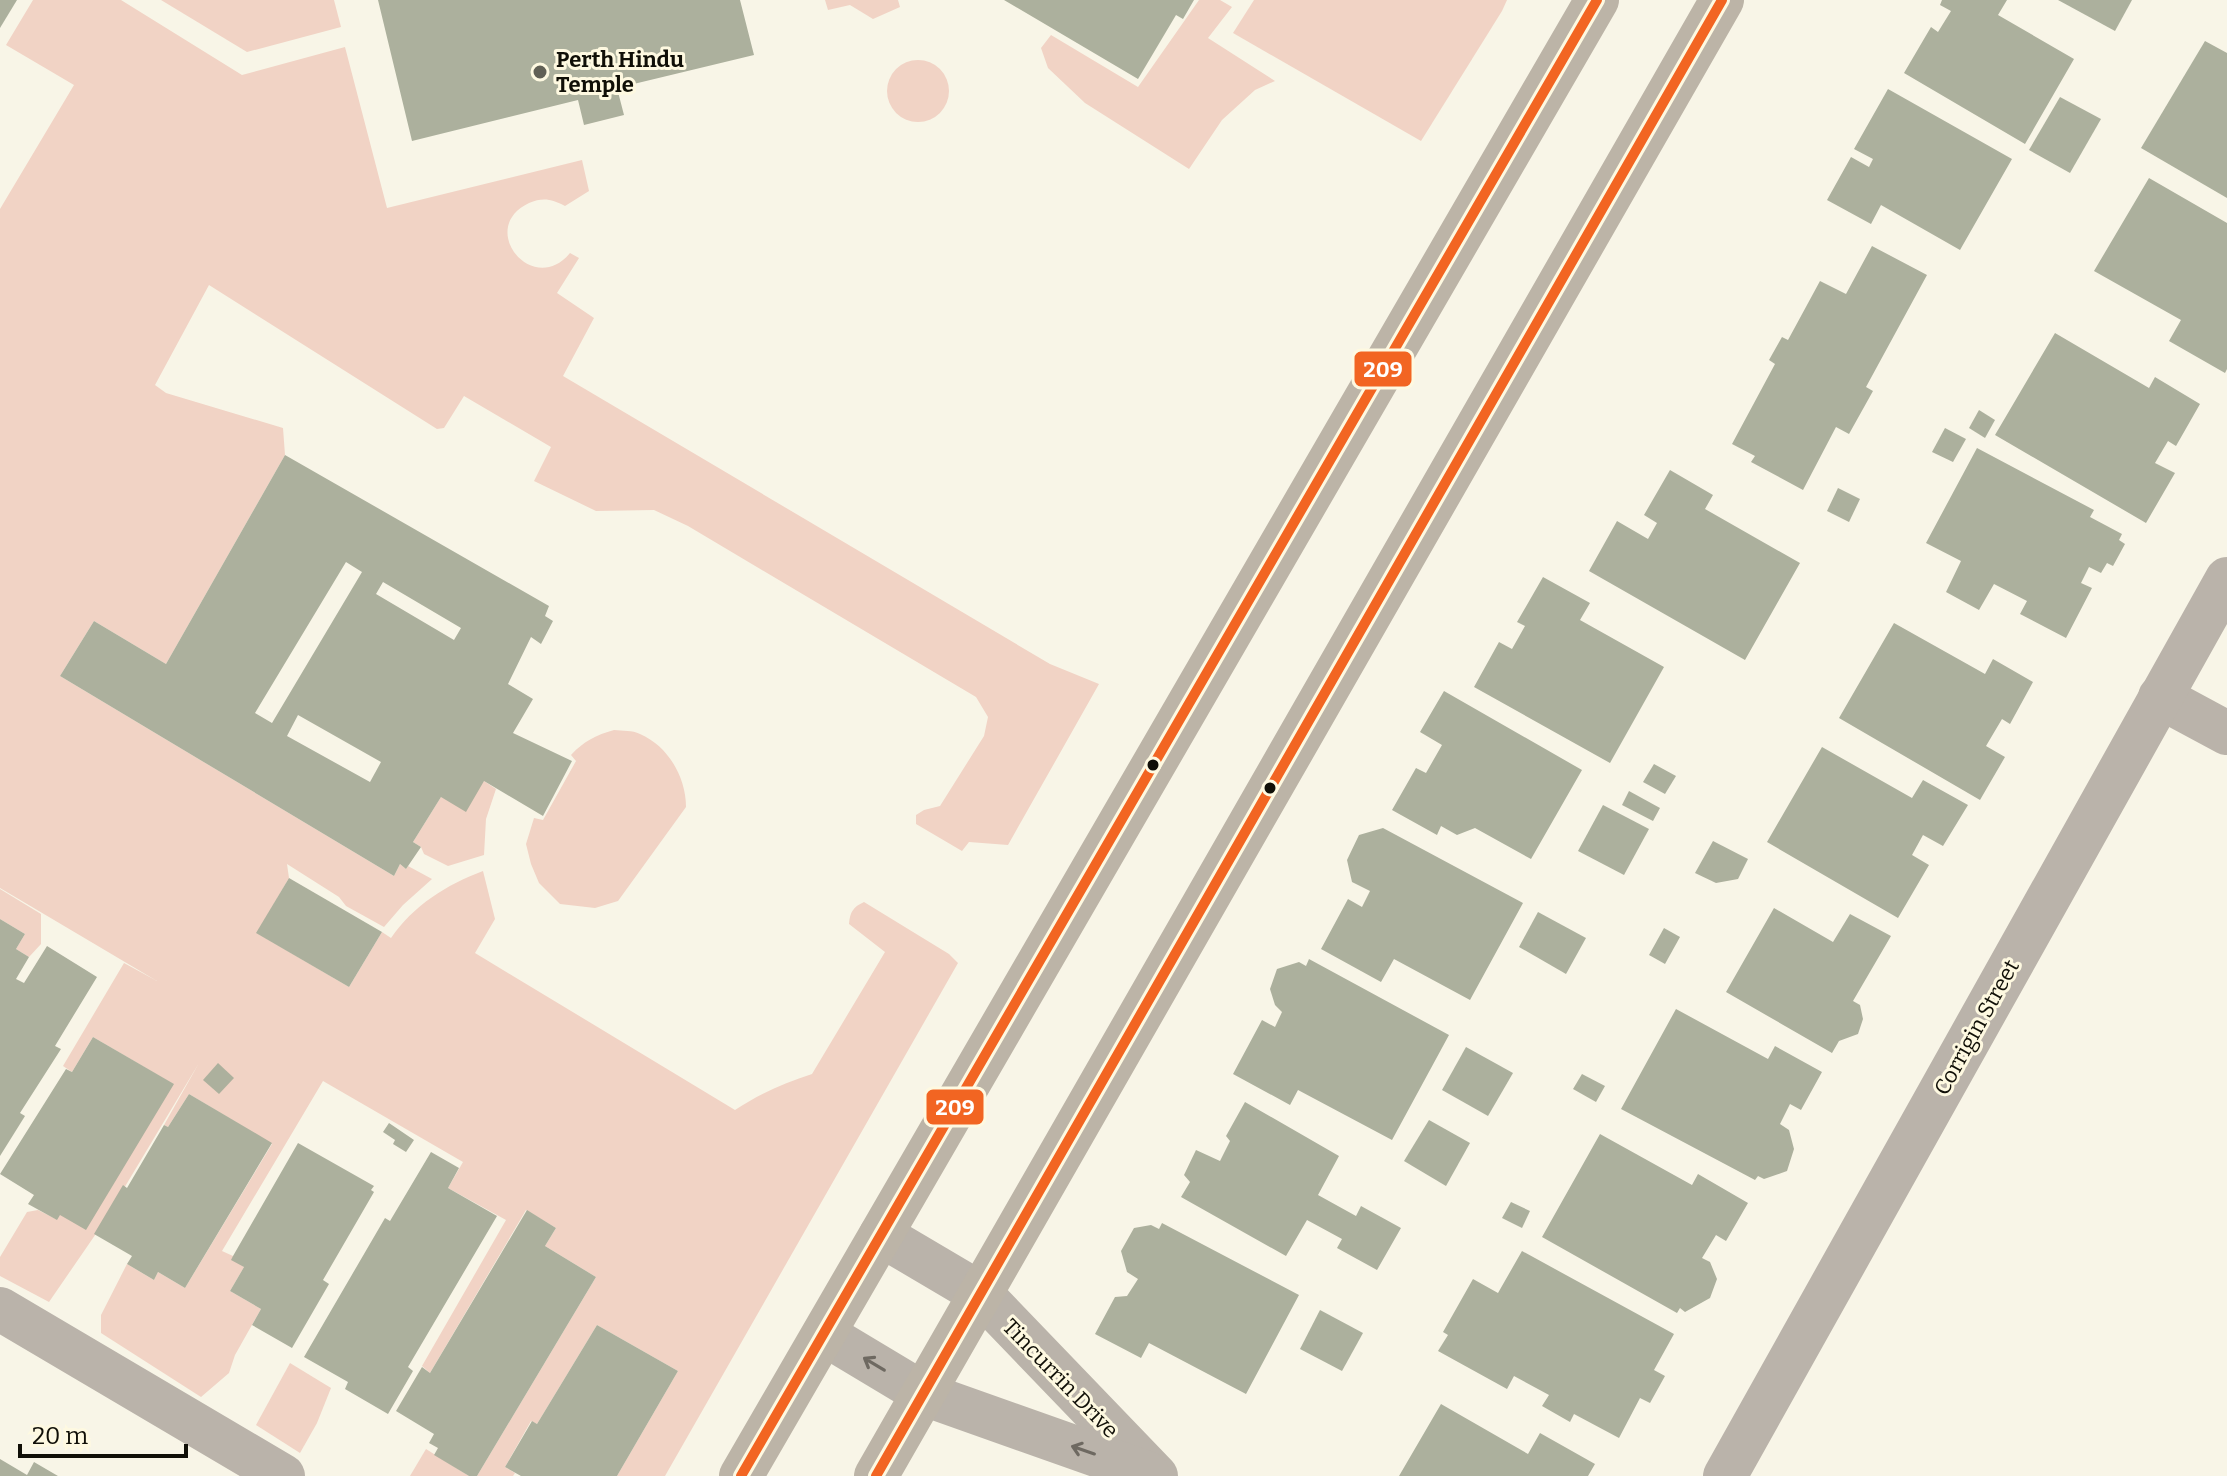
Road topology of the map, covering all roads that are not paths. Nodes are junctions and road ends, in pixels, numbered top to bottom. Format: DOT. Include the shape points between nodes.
graph roads {
  1 [pos="1597,0"];
  2 [pos="1722,0"];
  3 [pos="2227,579"];
  4 [pos="2160,697"];
  5 [pos="2227,733"];
  6 [pos="881,1235"];
  7 [pos="981,1294"];
  8 [pos="0,1309"];
  9 [pos="824,1334"];
  10 [pos="924,1394"];
  11 [pos="283,1476"];
  12 [pos="741,1476"];
  13 [pos="876,1476"];
  14 [pos="1157,1476"];
  15 [pos="1725,1476"];
  1 -- 6 [label="main road"];
  2 -- 7 [label="main road"];
  3 -- 4 [label="street, Corrigin Street"];
  4 -- 5 [label="street"];
  4 -- 15 [label="street, Corrigin Street"];
  6 -- 7 [label="street, Tincurrin Drive"];
  6 -- 9 [label="main road"];
  7 -- 10 [label="main road"];
  7 -- 14 [label="street, Tincurrin Drive"];
  8 -- 11 [label="street"];
  10 -- 9 [label="street, Tincurrin Drive, one-way"];
  9 -- 12 [label="main road"];
  10 -- 13 [label="main road"];
  14 -- 10 [label="street, Tincurrin Drive, one-way"];
}
